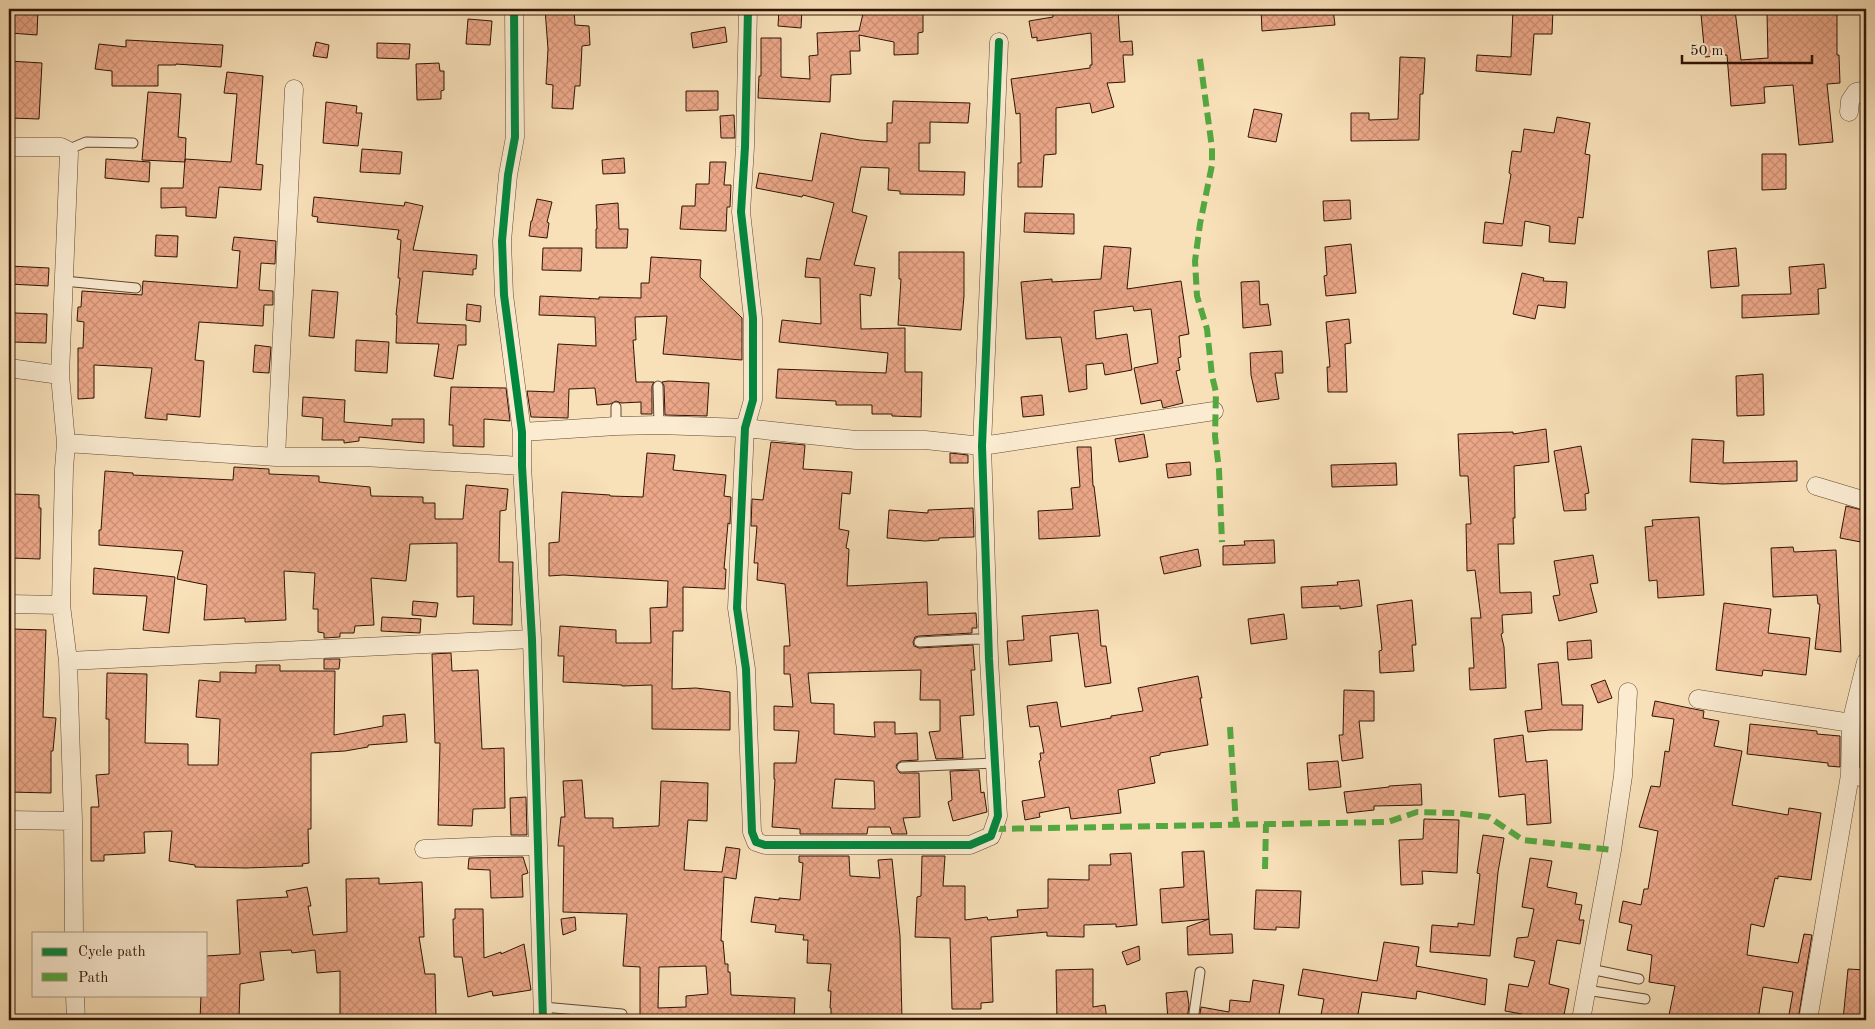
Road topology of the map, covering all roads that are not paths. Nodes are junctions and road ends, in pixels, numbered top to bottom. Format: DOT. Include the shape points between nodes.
graph roads {
  1 [pos="514,9"];
  2 [pos="748,9"];
  3 [pos="999,42"];
  4 [pos="294,88"];
  5 [pos="1866,90"];
  6 [pos="1849,112"];
  7 [pos="133,143"];
  8 [pos="9,147"];
  9 [pos="67,150"];
  10 [pos="64,281"];
  11 [pos="136,288"];
  12 [pos="9,368"];
  13 [pos="60,374"];
  14 [pos="658,386"];
  15 [pos="616,407"];
  16 [pos="1214,411"];
  17 [pos="616,426"];
  18 [pos="659,426"];
  19 [pos="745,428"];
  20 [pos="522,432"];
  21 [pos="66,443"];
  22 [pos="982,446"];
  23 [pos="276,457"];
  24 [pos="522,466"];
  25 [pos="1816,486"];
  26 [pos="1866,501"];
  27 [pos="9,604"];
  28 [pos="61,605"];
  29 [pos="532,639"];
  30 [pos="988,640"];
  31 [pos="919,642"];
  32 [pos="68,661"];
  33 [pos="1866,662"];
  34 [pos="1628,692"];
  35 [pos="1698,699"];
  36 [pos="1851,723"];
  37 [pos="995,762"];
  38 [pos="902,767"];
  39 [pos="1858,776"];
  40 [pos="9,820"];
  41 [pos="73,822"];
  42 [pos="538,846"];
  43 [pos="424,849"];
  44 [pos="74,932"];
  45 [pos="1590,969"];
  46 [pos="1200,972"];
  47 [pos="1639,979"];
  48 [pos="1586,990"];
  49 [pos="75,996"];
  50 [pos="1645,1000"];
  51 [pos="543,1014"];
  52 [pos="622,1014"];
  53 [pos="76,1020"];
  54 [pos="1193,1020"];
  55 [pos="1580,1020"];
  56 [pos="1808,1020"];
  1 -- 20 [label="street" via="515,137 502,241 504,295"];
  2 -- 19 [label="street" via="741,212 753,318 753,400"];
  3 -- 22 [label="street"];
  4 -- 23 [label="street"];
  5 -- 6 [label="street" via="1856,92 1850,101"];
  7 -- 9 [label="lane" via="86,142"];
  8 -- 9 [label="street" via="61,147"];
  9 -- 10 [label="street"];
  10 -- 11 [label="lane"];
  10 -- 13 [label="street"];
  12 -- 13 [label="street"];
  13 -- 21 [label="street"];
  14 -- 18 [label="lane"];
  15 -- 17 [label="lane"];
  16 -- 22 [label="street"];
  17 -- 18 [label="street"];
  17 -- 20 [label="street"];
  18 -- 19 [label="street"];
  19 -- 22 [label="street" via="856,440 925,440"];
  19 -- 37 [label="street" via="737,608 746,669 752,832 756,842 765,845 970,845 991,836 998,816"];
  20 -- 24 [label="street"];
  21 -- 23 [label="street"];
  21 -- 28 [label="street"];
  22 -- 30 [label="street"];
  23 -- 24 [label="street" via="363,457"];
  24 -- 29 [label="street"];
  25 -- 26 [label="street"];
  27 -- 28 [label="street"];
  28 -- 32 [label="street"];
  29 -- 32 [label="street"];
  29 -- 42 [label="street"];
  30 -- 31 [label="lane"];
  30 -- 37 [label="street"];
  32 -- 41 [label="street"];
  33 -- 36 [label="street"];
  34 -- 45 [label="street" via="1621,785"];
  35 -- 36 [label="street"];
  36 -- 39 [label="street"];
  37 -- 38 [label="lane"];
  39 -- 56 [label="street"];
  40 -- 41 [label="street"];
  41 -- 44 [label="street"];
  42 -- 43 [label="street"];
  42 -- 51 [label="street"];
  45 -- 47 [label="lane"];
  45 -- 48 [label="street"];
  46 -- 54 [label="lane"];
  48 -- 50 [label="lane"];
  48 -- 55 [label="street"];
  49 -- 53 [label="street"];
  51 -- 52 [label="lane"];
}
